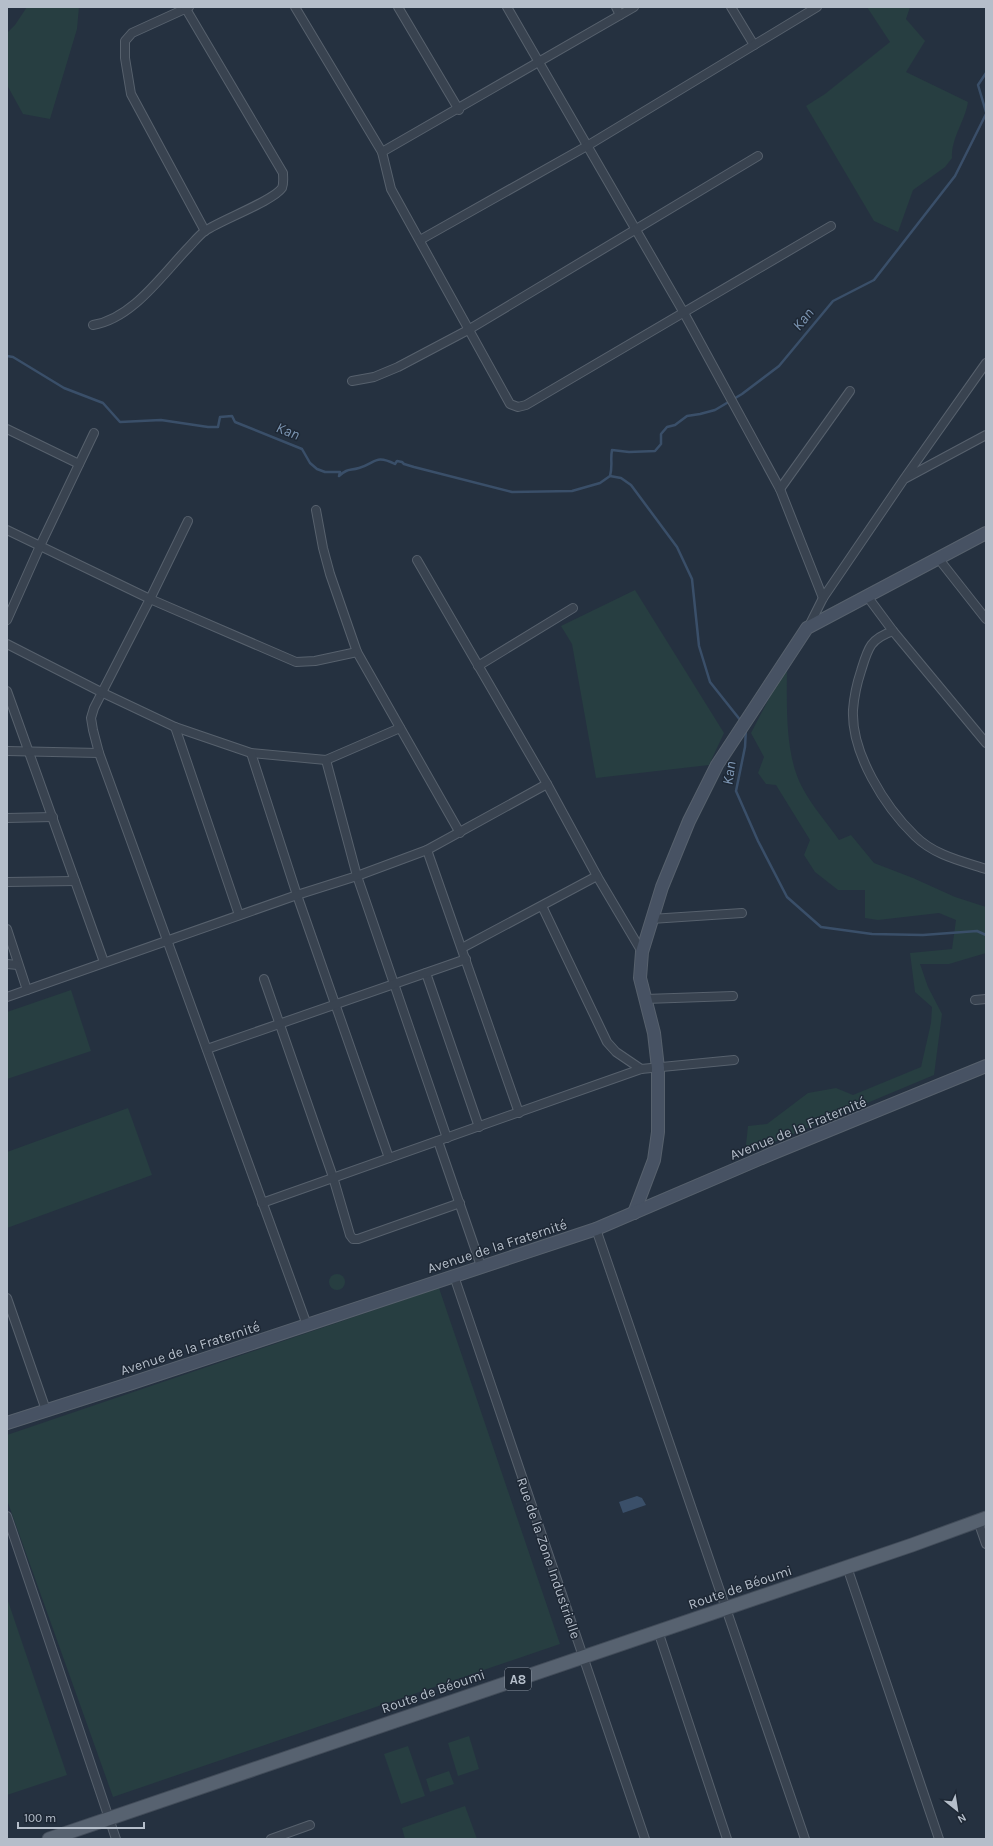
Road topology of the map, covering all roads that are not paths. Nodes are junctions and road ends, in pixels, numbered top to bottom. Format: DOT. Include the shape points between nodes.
graph roads {
  1 [pos="295,7"];
  2 [pos="398,7"];
  3 [pos="507,7"];
  4 [pos="616,7"];
  5 [pos="634,7"];
  6 [pos="731,7"];
  7 [pos="817,7"];
  8 [pos="188,8"];
  9 [pos="620,15"];
  10 [pos="754,46"];
  11 [pos="539,63"];
  12 [pos="459,110"];
  13 [pos="587,146"];
  14 [pos="382,152"];
  15 [pos="758,156"];
  16 [pos="831,226"];
  17 [pos="636,229"];
  18 [pos="205,231"];
  19 [pos="420,240"];
  20 [pos="684,313"];
  21 [pos="93,325"];
  22 [pos="468,330"];
  23 [pos="986,363"];
  24 [pos="352,380"];
  25 [pos="850,391"];
  26 [pos="7,429"];
  27 [pos="94,433"];
  28 [pos="986,435"];
  29 [pos="79,464"];
  30 [pos="904,479"];
  31 [pos="780,489"];
  32 [pos="316,510"];
  33 [pos="188,521"];
  34 [pos="7,530"];
  35 [pos="986,533"];
  36 [pos="40,546"];
  37 [pos="938,558"];
  38 [pos="417,560"];
  39 [pos="867,596"];
  40 [pos="823,598"];
  41 [pos="150,599"];
  42 [pos="573,608"];
  43 [pos="986,619"];
  44 [pos="7,620"];
  45 [pos="807,628"];
  46 [pos="893,631"];
  47 [pos="7,644"];
  48 [pos="357,652"];
  49 [pos="478,666"];
  50 [pos="7,691"];
  51 [pos="101,692"];
  52 [pos="175,727"];
  53 [pos="400,728"];
  54 [pos="986,743"];
  55 [pos="7,750"];
  56 [pos="27,750"];
  57 [pos="99,753"];
  58 [pos="251,753"];
  59 [pos="326,760"];
  60 [pos="547,784"];
  61 [pos="53,817"];
  62 [pos="7,818"];
  63 [pos="460,833"];
  64 [pos="427,850"];
  65 [pos="986,868"];
  66 [pos="357,876"];
  67 [pos="597,876"];
  68 [pos="75,880"];
  69 [pos="7,882"];
  70 [pos="297,895"];
  71 [pos="542,906"];
  72 [pos="742,913"];
  73 [pos="239,915"];
  74 [pos="651,919"];
  75 [pos="7,929"];
  76 [pos="167,941"];
  77 [pos="462,948"];
  78 [pos="642,952"];
  79 [pos="466,959"];
  80 [pos="104,962"];
  81 [pos="7,964"];
  82 [pos="18,965"];
  83 [pos="426,974"];
  84 [pos="264,979"];
  85 [pos="394,985"];
  86 [pos="27,990"];
  87 [pos="733,996"];
  88 [pos="7,997"];
  89 [pos="986,998"];
  90 [pos="645,999"];
  91 [pos="975,1000"];
  92 [pos="336,1005"];
  93 [pos="280,1023"];
  94 [pos="207,1049"];
  95 [pos="734,1060"];
  96 [pos="986,1066"];
  97 [pos="658,1068"];
  98 [pos="642,1069"];
  99 [pos="519,1112"];
  100 [pos="479,1127"];
  101 [pos="447,1138"];
  102 [pos="438,1141"];
  103 [pos="389,1158"];
  104 [pos="333,1177"];
  105 [pos="262,1202"];
  106 [pos="460,1204"];
  107 [pos="634,1213"];
  108 [pos="596,1229"];
  109 [pos="481,1266"];
  110 [pos="454,1276"];
  111 [pos="7,1298"];
  112 [pos="307,1325"];
  113 [pos="46,1410"];
  114 [pos="7,1422"];
  115 [pos="7,1516"];
  116 [pos="982,1520"];
  117 [pos="986,1544"];
  118 [pos="847,1567"];
  119 [pos="727,1608"];
  120 [pos="658,1631"];
  121 [pos="583,1657"];
  122 [pos="110,1818"];
  123 [pos="310,1825"];
  124 [pos="49,1839"];
  125 [pos="116,1839"];
  126 [pos="271,1839"];
  127 [pos="645,1839"];
  128 [pos="728,1839"];
  129 [pos="805,1839"];
  130 [pos="939,1839"];
  1 -- 14 [label="street"];
  2 -- 12 [label="street"];
  3 -- 11 [label="street"];
  4 -- 9 [label="street"];
  5 -- 9 [label="street"];
  6 -- 10 [label="street"];
  7 -- 10 [label="street"];
  8 -- 18 [label="street" via="132,33 125,42 125,58 131,94"];
  8 -- 18 [label="street" via="283,173 284,180 282,188 272,196"];
  9 -- 11 [label="street"];
  10 -- 13 [label="street"];
  11 -- 12 [label="street"];
  11 -- 13 [label="street"];
  12 -- 14 [label="street"];
  13 -- 17 [label="street"];
  13 -- 19 [label="street"];
  14 -- 19 [label="street" via="391,189"];
  15 -- 17 [label="street"];
  16 -- 20 [label="street"];
  17 -- 20 [label="street"];
  17 -- 22 [label="street"];
  18 -- 21 [label="street" via="133,305 118,317"];
  19 -- 22 [label="street"];
  20 -- 22 [label="street" via="526,405 518,407 510,404"];
  20 -- 31 [label="street"];
  22 -- 24 [label="street" via="398,367 374,377"];
  23 -- 30 [label="street"];
  25 -- 31 [label="street"];
  26 -- 29 [label="street"];
  27 -- 29 [label="street"];
  28 -- 30 [label="street"];
  29 -- 36 [label="street"];
  30 -- 40 [label="street"];
  31 -- 40 [label="street"];
  32 -- 48 [label="street" via="330,574"];
  33 -- 41 [label="street"];
  34 -- 36 [label="street"];
  35 -- 37 [label="street"];
  36 -- 41 [label="street"];
  36 -- 44 [label="street"];
  37 -- 39 [label="street"];
  37 -- 43 [label="street"];
  38 -- 49 [label="street"];
  39 -- 45 [label="street"];
  39 -- 46 [label="street"];
  40 -- 45 [label="street"];
  41 -- 48 [label="street" via="296,662 315,661"];
  41 -- 51 [label="street"];
  42 -- 49 [label="street"];
  45 -- 74 [label="street" via="717,765 686,828"];
  46 -- 54 [label="street"];
  46 -- 65 [label="street" via="880,636 868,648 858,682 853,710 855,733 864,761 881,795 915,836 929,847 950,857"];
  47 -- 51 [label="street"];
  48 -- 53 [label="street"];
  49 -- 60 [label="street"];
  50 -- 56 [label="street"];
  51 -- 52 [label="street"];
  51 -- 57 [label="street" via="92,718"];
  52 -- 58 [label="street"];
  52 -- 73 [label="street"];
  53 -- 59 [label="street"];
  53 -- 63 [label="street"];
  55 -- 56 [label="street"];
  56 -- 57 [label="street"];
  56 -- 61 [label="street"];
  57 -- 76 [label="street"];
  58 -- 59 [label="street"];
  58 -- 70 [label="street"];
  59 -- 66 [label="street"];
  60 -- 63 [label="street"];
  60 -- 67 [label="street"];
  61 -- 62 [label="street"];
  61 -- 68 [label="street"];
  63 -- 64 [label="street"];
  64 -- 66 [label="street"];
  64 -- 77 [label="street"];
  66 -- 70 [label="street"];
  66 -- 85 [label="street"];
  67 -- 71 [label="street"];
  67 -- 78 [label="street"];
  68 -- 69 [label="street"];
  68 -- 80 [label="street"];
  70 -- 73 [label="street"];
  70 -- 92 [label="street"];
  71 -- 77 [label="street"];
  71 -- 98 [label="street" via="607,1042 616,1052"];
  72 -- 74 [label="street"];
  73 -- 76 [label="street"];
  74 -- 78 [label="street"];
  75 -- 82 [label="street"];
  76 -- 80 [label="street"];
  76 -- 94 [label="street"];
  77 -- 79 [label="street"];
  78 -- 90 [label="street" via="640,978"];
  79 -- 83 [label="street"];
  79 -- 99 [label="street"];
  80 -- 86 [label="street"];
  81 -- 82 [label="street"];
  82 -- 86 [label="street"];
  83 -- 85 [label="street"];
  83 -- 100 [label="street"];
  84 -- 93 [label="street"];
  85 -- 92 [label="street"];
  85 -- 101 [label="street"];
  86 -- 88 [label="street"];
  87 -- 90 [label="street"];
  89 -- 91 [label="street"];
  90 -- 97 [label="street" via="654,1033"];
  92 -- 93 [label="street"];
  92 -- 103 [label="street"];
  93 -- 94 [label="street"];
  93 -- 104 [label="street"];
  94 -- 105 [label="street"];
  95 -- 97 [label="street"];
  96 -- 107 [label="street, Avenue de la Fraternité"];
  97 -- 98 [label="street"];
  97 -- 107 [label="street" via="658,1132 654,1160"];
  98 -- 99 [label="street"];
  99 -- 100 [label="street"];
  100 -- 101 [label="street"];
  101 -- 102 [label="street"];
  102 -- 103 [label="street"];
  102 -- 106 [label="street"];
  103 -- 104 [label="street"];
  104 -- 105 [label="street"];
  104 -- 106 [label="street" via="353,1238"];
  105 -- 112 [label="street"];
  106 -- 109 [label="street"];
  107 -- 108 [label="street, Avenue de la Fraternité"];
  108 -- 109 [label="street, Avenue de la Fraternité"];
  108 -- 119 [label="street"];
  109 -- 110 [label="street, Avenue de la Fraternité"];
  110 -- 112 [label="street, Avenue de la Fraternité"];
  110 -- 121 [label="street, Rue de la Zone Industrielle"];
  111 -- 113 [label="street"];
  112 -- 113 [label="street, Avenue de la Fraternité"];
  113 -- 114 [label="street, Avenue de la Fraternité"];
  115 -- 122 [label="street"];
  116 -- 117 [label="street"];
  116 -- 118 [label="main road, Route de Béoumi / A8"];
  118 -- 119 [label="main road, Route de Béoumi / A8"];
  118 -- 130 [label="street"];
  119 -- 120 [label="main road, Route de Béoumi / A8"];
  119 -- 129 [label="street"];
  120 -- 121 [label="main road, Route de Béoumi / A8"];
  120 -- 128 [label="street"];
  121 -- 122 [label="main road, Route de Béoumi / A8"];
  121 -- 127 [label="street, Rue de la Zone Industrielle"];
  122 -- 124 [label="main road, Route de Béoumi / A8"];
  122 -- 125 [label="street"];
  123 -- 126 [label="street"];
}
